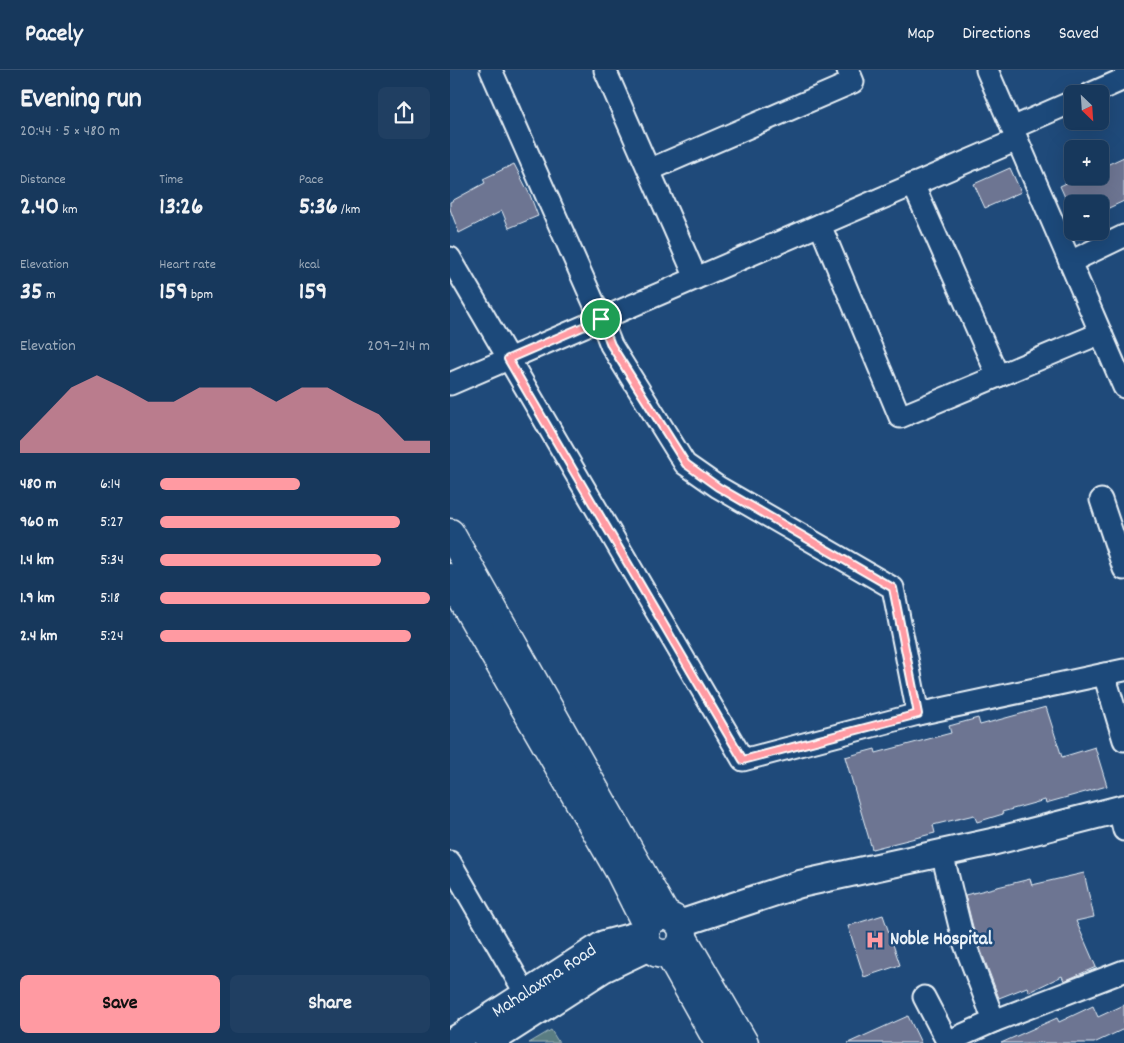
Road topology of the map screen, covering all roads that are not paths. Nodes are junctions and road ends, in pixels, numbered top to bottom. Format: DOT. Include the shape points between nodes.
graph roads {
  1 [pos="490,70"];
  2 [pos="605,70"];
  3 [pos="848,70"];
  4 [pos="986,70"];
  5 [pos="1124,79"];
  6 [pos="1109,86"];
  7 [pos="1064,106"];
  8 [pos="1014,134"];
  9 [pos="649,170"];
  10 [pos="913,184"];
  11 [pos="820,225"];
  12 [pos="1124,236"];
  13 [pos="450,258"];
  14 [pos="1070,262"];
  15 [pos="696,278"];
  16 [pos="601,319"];
  17 [pos="1101,333"];
  18 [pos="508,359"];
  19 [pos="1122,375"];
  20 [pos="998,376"];
  21 [pos="450,384"];
  22 [pos="1101,500"];
  23 [pos="450,533"];
  24 [pos="1124,569"];
  25 [pos="450,578"];
  26 [pos="1114,672"];
  27 [pos="918,714"];
  28 [pos="1124,740"];
  29 [pos="1122,816"];
  30 [pos="942,853"];
  31 [pos="453,873"];
  32 [pos="663,934"];
  33 [pos="1124,970"];
  34 [pos="924,997"];
  35 [pos="531,1003"];
  36 [pos="994,1021"];
  37 [pos="948,1042"];
  38 [pos="450,1043"];
  39 [pos="488,1043"];
  40 [pos="719,1043"];
  41 [pos="744,1043"];
  1 -- 16 [label="street"];
  2 -- 9 [label="street"];
  3 -- 9 [label="street" via="853,82"];
  4 -- 8 [label="street"];
  5 -- 6 [label="street"];
  7 -- 8 [label="street"];
  8 -- 10 [label="street"];
  8 -- 14 [label="street"];
  9 -- 15 [label="street"];
  10 -- 11 [label="street"];
  10 -- 20 [label="street"];
  11 -- 15 [label="street"];
  11 -- 20 [label="street" via="900,417"];
  12 -- 14 [label="street"];
  13 -- 18 [label="street"];
  14 -- 17 [label="street"];
  15 -- 16 [label="street"];
  16 -- 18 [label="street"];
  16 -- 27 [label="street" via="611,345 686,464 718,487 893,588"];
  17 -- 19 [label="street"];
  17 -- 20 [label="street"];
  18 -- 21 [label="street"];
  18 -- 27 [label="street" via="743,760"];
  22 -- 24 [label="street"];
  23 -- 32 [label="main road"];
  25 -- 32 [label="main road" via="620,872"];
  26 -- 27 [label="street"];
  26 -- 28 [label="street"];
  29 -- 30 [label="street, Mahalaxma Road"];
  30 -- 32 [label="street, Mahalaxma Road" via="800,884"];
  30 -- 36 [label="street" via="963,939"];
  31 -- 35 [label="street"];
  32 -- 35 [label="street, Mahalaxma Road" via="603,969"];
  32 -- 40 [label="main road"];
  32 -- 41 [label="main road"];
  33 -- 36 [label="street"];
  34 -- 37 [label="street"];
  35 -- 38 [label="street, Mahalaxma Road"];
  35 -- 39 [label="street, Mahalaxma Road"];
  36 -- 37 [label="street"];
}
